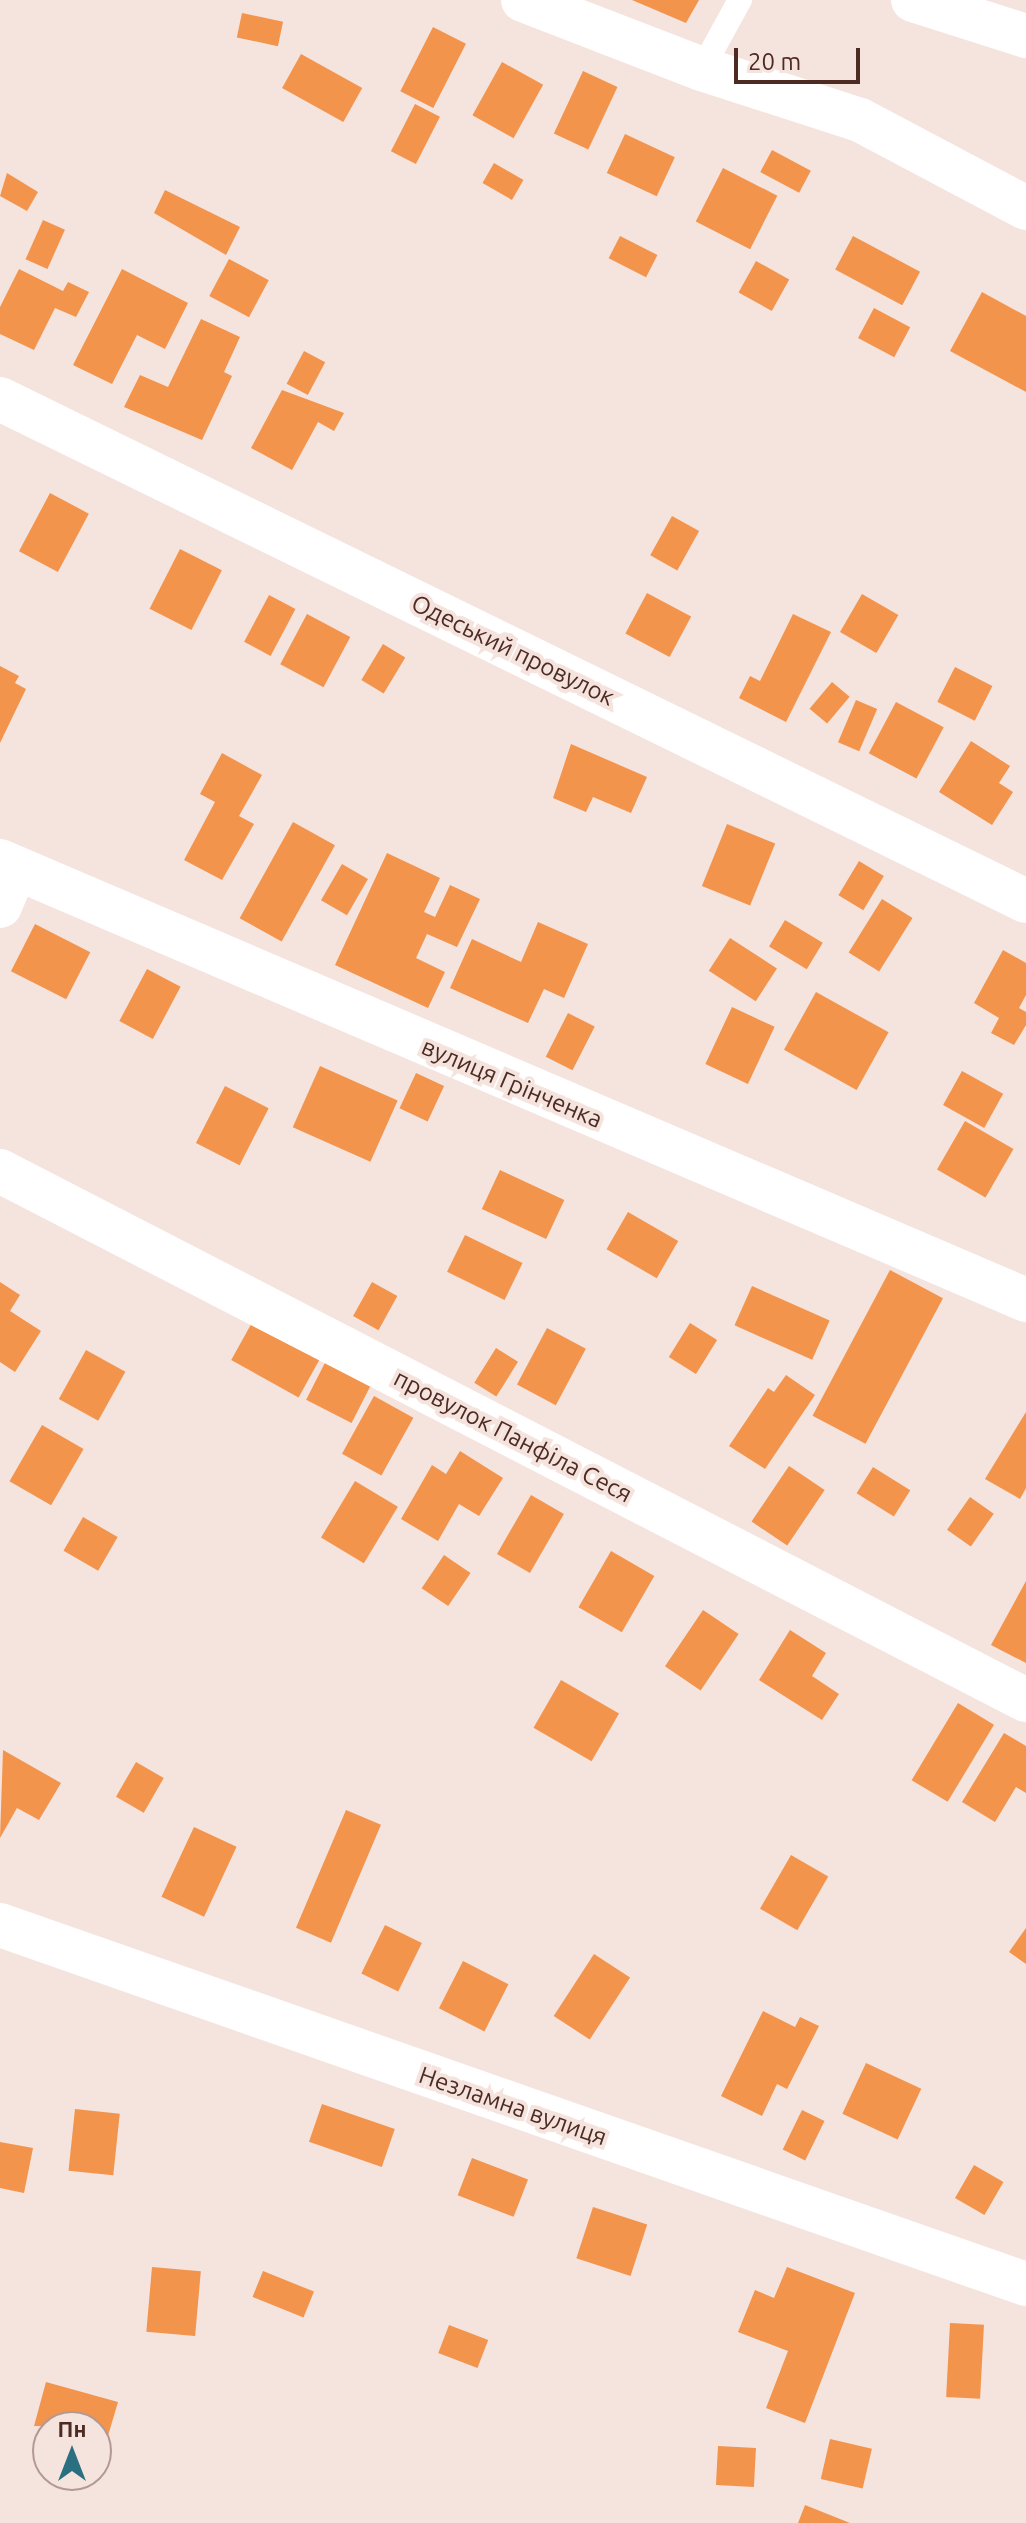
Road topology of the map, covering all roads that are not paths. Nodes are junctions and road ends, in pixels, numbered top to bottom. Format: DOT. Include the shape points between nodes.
graph roads {
  1 [pos="523,0"];
  2 [pos="740,0"];
  3 [pos="913,0"];
  4 [pos="1026,36"];
  5 [pos="702,69"];
  6 [pos="1026,208"];
  7 [pos="0,399"];
  8 [pos="5,878"];
  9 [pos="1026,901"];
  10 [pos="0,1171"];
  11 [pos="1026,1300"];
  12 [pos="1026,1700"];
  13 [pos="0,1925"];
  14 [pos="1026,2284"];
  1 -- 5 [label="street"];
  2 -- 5 [label="lane"];
  3 -- 4 [label="street"];
  5 -- 6 [label="street" via="860,120"];
  7 -- 9 [label="street, Одеський провулок"];
  8 -- 11 [label="street, вулиця Грінченка"];
  10 -- 12 [label="street, провулок Панфіла Сеся"];
  13 -- 14 [label="street, Незламна вулиця"];
}
